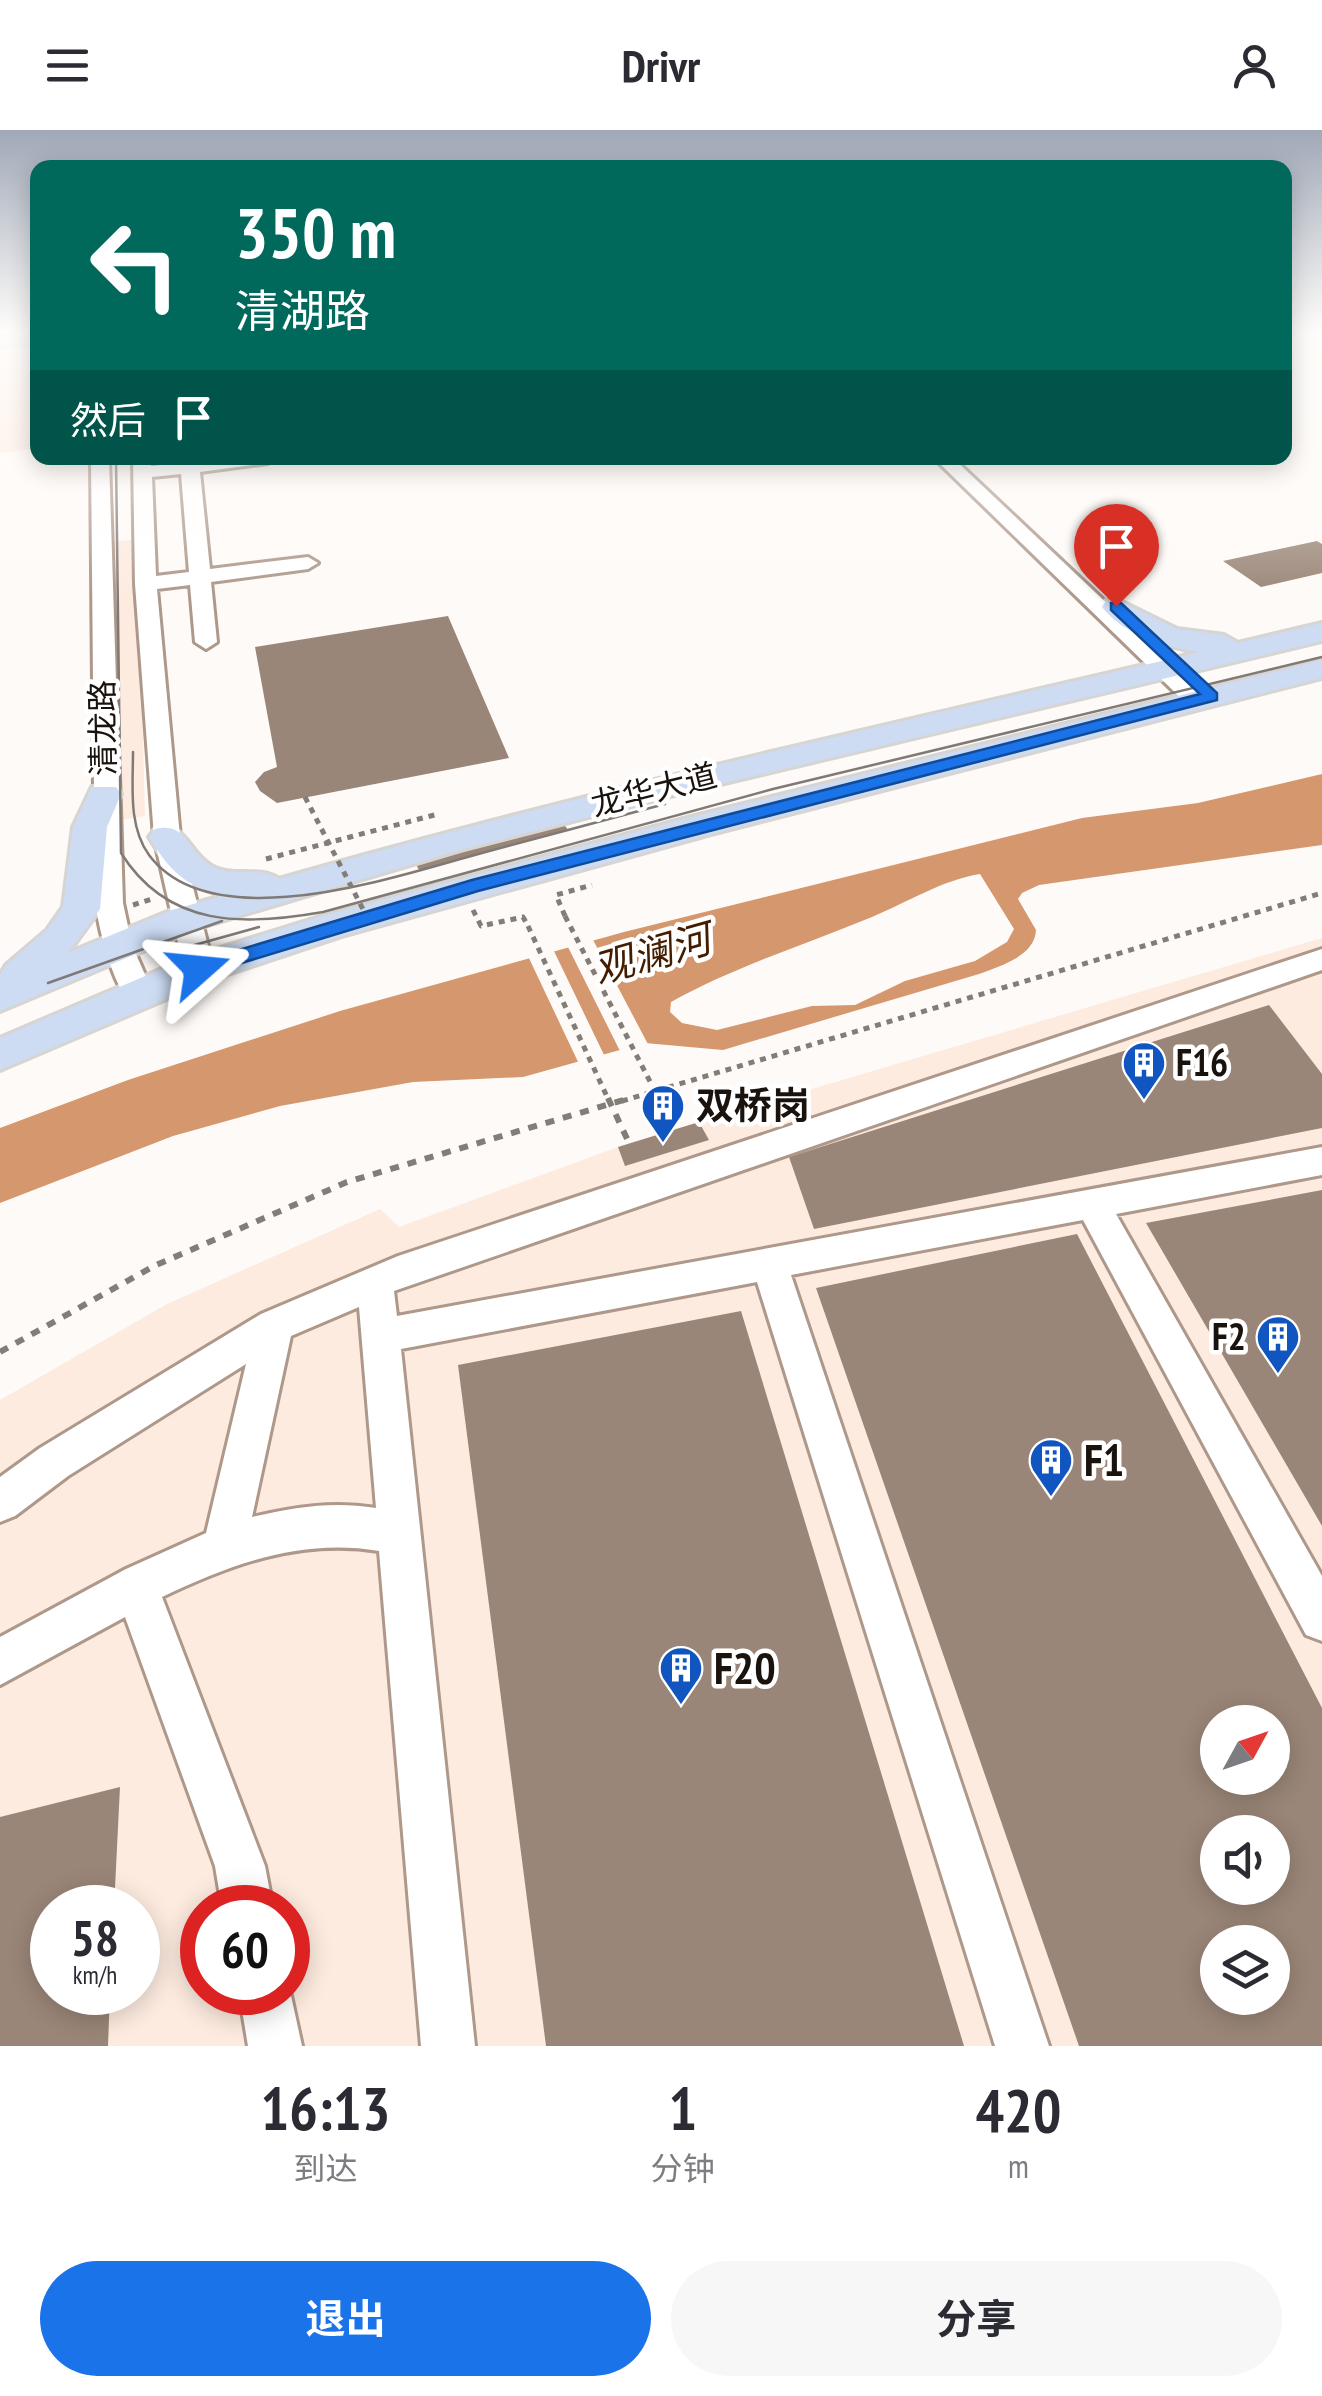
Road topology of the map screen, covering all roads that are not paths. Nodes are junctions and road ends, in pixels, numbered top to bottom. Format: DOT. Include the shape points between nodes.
graph roads {
  1 [pos="100,465"];
  2 [pos="142,465"];
  3 [pos="189,465"];
  4 [pos="951,465"];
  5 [pos="966,465"];
  6 [pos="308,563"];
  7 [pos="200,577"];
  8 [pos="146,584"];
  9 [pos="1116,606"];
  10 [pos="1322,632"];
  11 [pos="1285,641"];
  12 [pos="206,642"];
  13 [pos="1171,668"];
  14 [pos="1322,669"];
  15 [pos="1204,698"];
  16 [pos="104,794"];
  17 [pos="168,838"];
  18 [pos="334,858"];
  19 [pos="185,919"];
  20 [pos="117,945"];
  21 [pos="1322,959"];
  22 [pos="199,969"];
  23 [pos="0,988"];
  24 [pos="138,993"];
  25 [pos="0,996"];
  26 [pos="0,1055"];
  27 [pos="1322,1161"];
  28 [pos="1092,1204"];
  29 [pos="769,1263"];
  30 [pos="375,1283"];
  31 [pos="274,1326"];
  32 [pos="380,1336"];
  33 [pos="0,1502"];
  34 [pos="398,1533"];
  35 [pos="225,1545"];
  36 [pos="137,1590"];
  37 [pos="1322,1619"];
  38 [pos="0,1662"];
  39 [pos="244,1885"];
  40 [pos="270,2015"];
  41 [pos="276,2046"];
  42 [pos="448,2046"];
  43 [pos="1022,2046"];
  1 -- 16 [label="street, 清龙路"];
  2 -- 8 [label="street, 清龙路"];
  3 -- 7 [label="street"];
  4 -- 13 [label="street"];
  5 -- 9 [label="street"];
  6 -- 7 [label="street"];
  7 -- 8 [label="street"];
  7 -- 12 [label="street"];
  8 -- 17 [label="street, 清龙路"];
  9 -- 11 [label="main road" via="1157,633 1190,642"];
  9 -- 13 [label="street"];
  10 -- 11 [label="main road, 龙华大道"];
  11 -- 13 [label="main road, 龙华大道"];
  13 -- 15 [label="street"];
  13 -- 18 [label="main road, 龙华大道"];
  14 -- 15 [label="main road, 龙华大道"];
  15 -- 22 [label="main road, 龙华大道" via="472,886"];
  16 -- 20 [label="street, 清龙路"];
  16 -- 23 [label="main road" via="90,827 81,908 49,951"];
  17 -- 18 [label="main road" via="186,867 217,883 279,883"];
  17 -- 19 [label="street, 清龙路"];
  18 -- 19 [label="main road, 龙华大道"];
  19 -- 20 [label="main road, 龙华大道"];
  19 -- 22 [label="street, 清龙路"];
  20 -- 24 [label="street, 清龙路"];
  20 -- 25 [label="main road, 龙华大道"];
  21 -- 30 [label="street"];
  22 -- 24 [label="main road, 龙华大道"];
  24 -- 26 [label="main road, 龙华大道"];
  27 -- 28 [label="street"];
  28 -- 29 [label="street"];
  28 -- 37 [label="street"];
  29 -- 32 [label="street"];
  29 -- 43 [label="street"];
  30 -- 31 [label="street"];
  30 -- 32 [label="street"];
  31 -- 33 [label="street"];
  31 -- 35 [label="street"];
  32 -- 34 [label="street"];
  34 -- 35 [label="street" via="364,1523 296,1526"];
  34 -- 42 [label="street"];
  35 -- 36 [label="street"];
  36 -- 38 [label="street"];
  36 -- 39 [label="street"];
  40 -- 41 [label="street"];
}
